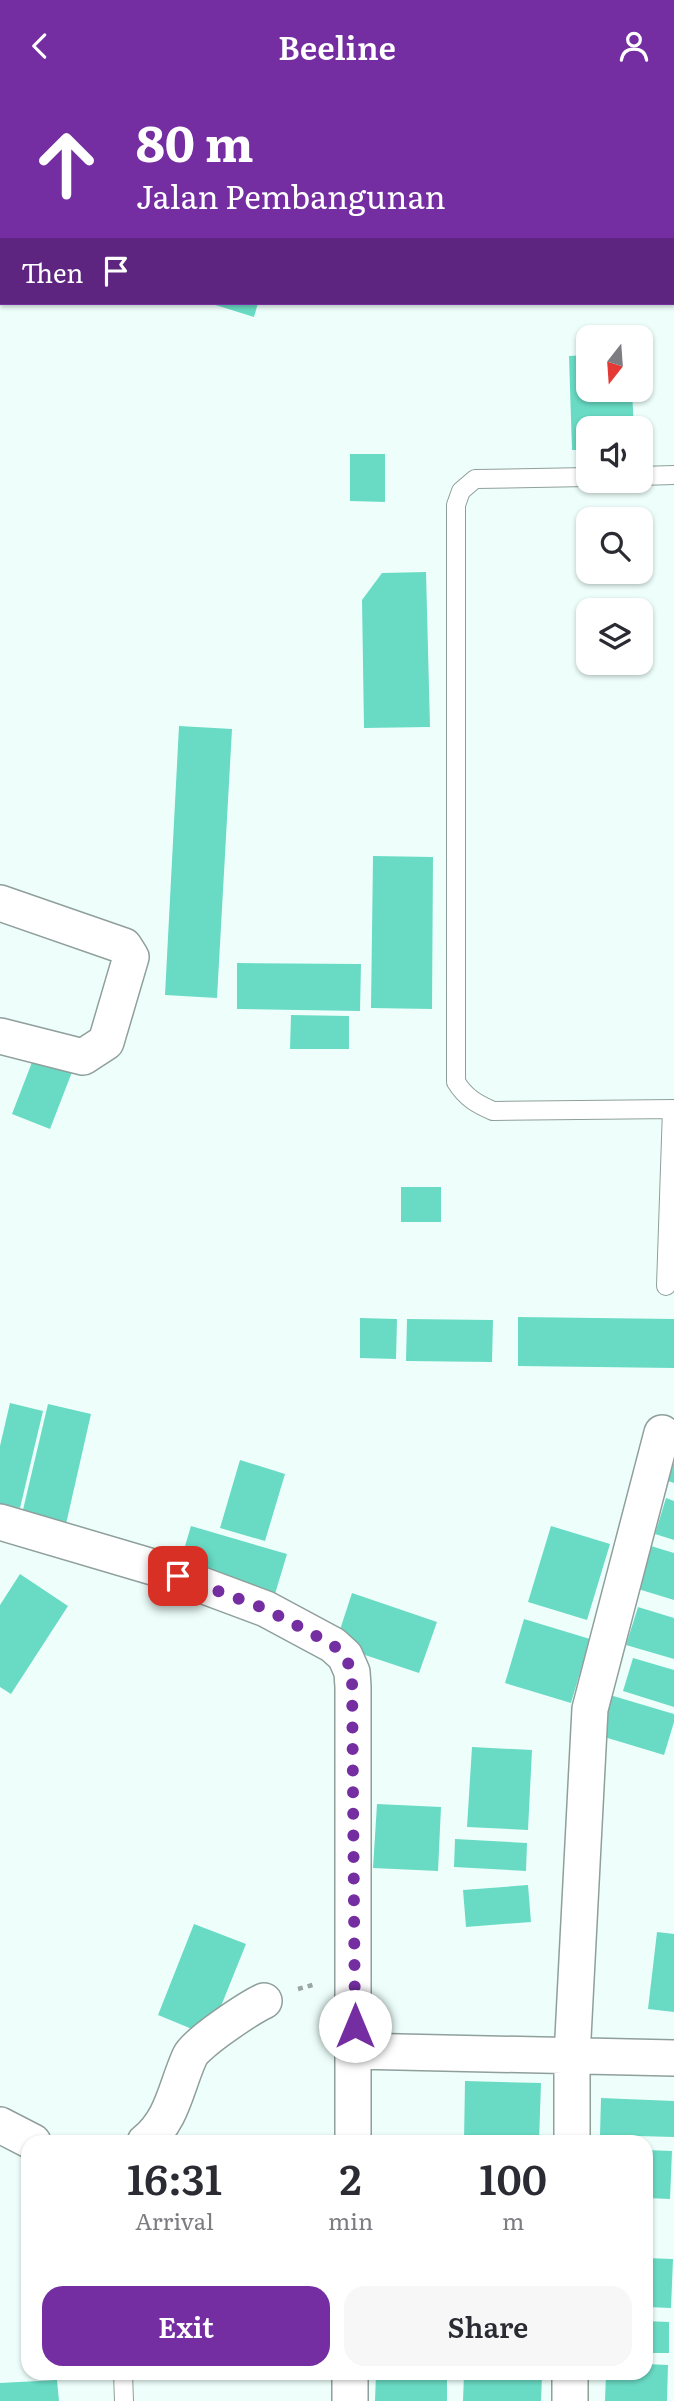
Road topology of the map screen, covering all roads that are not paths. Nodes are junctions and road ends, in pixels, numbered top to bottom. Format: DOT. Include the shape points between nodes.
graph roads {
  1 [pos="674,475"];
  2 [pos="653,476"];
  3 [pos="576,477"];
  4 [pos="0,903"];
  5 [pos="0,1036"];
  6 [pos="673,1109"];
  7 [pos="666,1286"];
  8 [pos="662,1433"];
  9 [pos="0,1522"];
  10 [pos="264,2001"];
  11 [pos="355,2051"];
  12 [pos="572,2057"];
  13 [pos="674,2057"];
  14 [pos="0,2125"];
  15 [pos="154,2135"];
  16 [pos="353,2135"];
  17 [pos="572,2135"];
  18 [pos="21,2136"];
  19 [pos="123,2380"];
  20 [pos="350,2380"];
  21 [pos="570,2380"];
  22 [pos="124,2401"];
  23 [pos="349,2401"];
  24 [pos="570,2401"];
  1 -- 2 [label="lane"];
  3 -- 6 [label="lane" via="475,479 461,491 457,505 456,1082 464,1095 493,1111"];
  4 -- 5 [label="street" via="124,946 131,957 101,1047 83,1057"];
  6 -- 7 [label="lane"];
  8 -- 12 [label="street" via="590,1709"];
  9 -- 11 [label="street" via="156,1568 266,1609 345,1656 352,1672"];
  10 -- 15 [label="street" via="243,2011 191,2053 177,2094"];
  11 -- 12 [label="street"];
  11 -- 16 [label="street"];
  12 -- 13 [label="street"];
  12 -- 17 [label="street"];
  14 -- 18 [label="street"];
  19 -- 22 [label="lane"];
  20 -- 23 [label="street"];
  21 -- 24 [label="street"];
}
